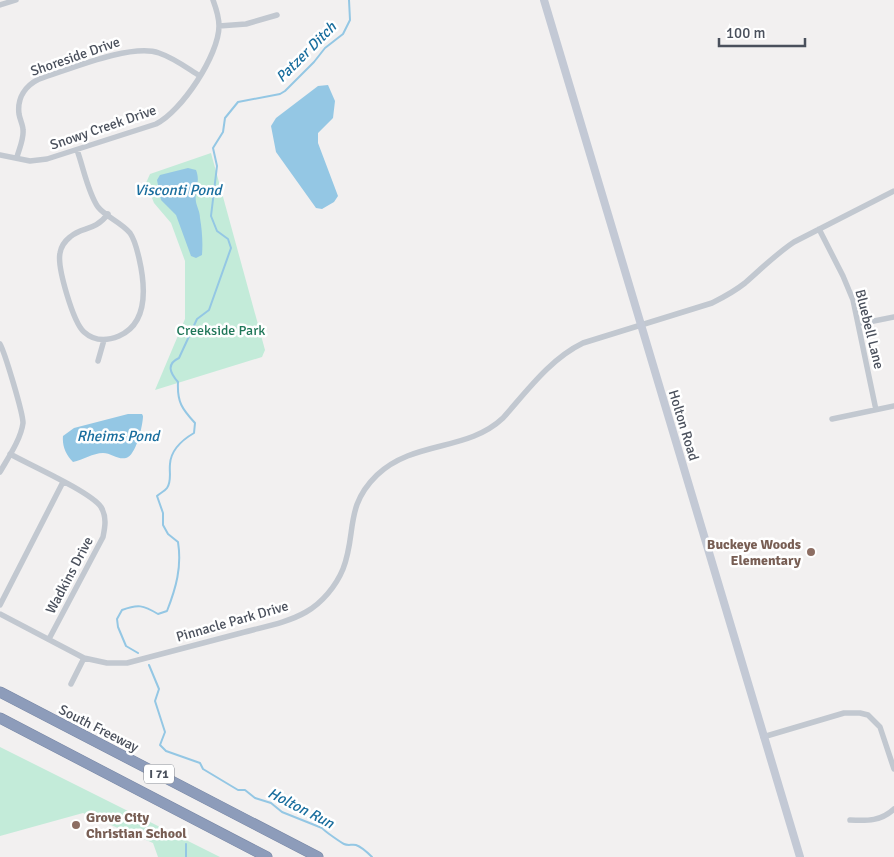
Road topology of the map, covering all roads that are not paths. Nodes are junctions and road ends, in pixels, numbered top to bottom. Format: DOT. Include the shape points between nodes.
graph roads {
  1 [pos="16,0"];
  2 [pos="213,0"];
  3 [pos="544,0"];
  4 [pos="0,5"];
  5 [pos="277,15"];
  6 [pos="219,26"];
  7 [pos="200,76"];
  8 [pos="77,150"];
  9 [pos="0,155"];
  10 [pos="16,157"];
  11 [pos="894,191"];
  12 [pos="108,214"];
  13 [pos="819,229"];
  14 [pos="894,317"];
  15 [pos="858,324"];
  16 [pos="640,325"];
  17 [pos="104,340"];
  18 [pos="0,344"];
  19 [pos="98,361"];
  20 [pos="894,406"];
  21 [pos="876,410"];
  22 [pos="832,419"];
  23 [pos="10,454"];
  24 [pos="0,472"];
  25 [pos="63,482"];
  26 [pos="0,605"];
  27 [pos="0,614"];
  28 [pos="49,639"];
  29 [pos="84,658"];
  30 [pos="72,684"];
  31 [pos="0,692"];
  32 [pos="0,718"];
  33 [pos="763,737"];
  34 [pos="894,769"];
  35 [pos="894,809"];
  36 [pos="850,820"];
  37 [pos="267,857"];
  38 [pos="318,857"];
  39 [pos="800,857"];
  1 -- 4 [label="street"];
  2 -- 6 [label="street"];
  3 -- 16 [label="street, Holton Road"];
  5 -- 6 [label="street" via="246,24"];
  6 -- 7 [label="street, Snowy Creek Drive" via="216,45"];
  7 -- 8 [label="street, Snowy Creek Drive" via="179,106 162,121"];
  7 -- 10 [label="street, Shoreside Drive" via="172,58 145,50 119,53 39,79 24,90 19,101 23,130"];
  8 -- 10 [label="street, Snowy Creek Drive" via="30,161"];
  8 -- 12 [label="street" via="93,198"];
  9 -- 10 [label="street, Snowy Creek Drive"];
  11 -- 13 [label="street, Pinnacle Park Drive"];
  12 -- 17 [label="street" via="131,234 144,286 139,316 133,327"];
  12 -- 17 [label="street" via="91,228 71,236 60,253 60,265 77,323 89,336"];
  13 -- 15 [label="street, Bluebell Lane" via="848,288"];
  13 -- 16 [label="street, Pinnacle Park Drive" via="784,248 729,294 712,303"];
  14 -- 15 [label="street"];
  15 -- 21 [label="street, Bluebell Lane"];
  16 -- 29 [label="street, Pinnacle Park Drive" via="583,343 563,354 488,430 408,455 382,471 357,504 346,558 337,582 306,612 279,623 127,663"];
  16 -- 33 [label="street, Holton Road"];
  17 -- 19 [label="street"];
  18 -- 23 [label="street" via="23,420"];
  20 -- 21 [label="street"];
  21 -- 22 [label="street"];
  23 -- 24 [label="street"];
  23 -- 25 [label="street, Wadkins Drive"];
  25 -- 26 [label="street"];
  25 -- 28 [label="street, Wadkins Drive" via="96,501 105,524 103,537"];
  27 -- 28 [label="street, Pinnacle Park Drive"];
  28 -- 29 [label="street, Pinnacle Park Drive"];
  29 -- 30 [label="street"];
  31 -- 38 [label="highway, South Freeway / I 71"];
  32 -- 37 [label="highway, I 71"];
  33 -- 34 [label="street" via="844,713 860,713 875,720 880,727"];
  33 -- 39 [label="street, Holton Road"];
  35 -- 36 [label="street" via="884,817 868,821"];
}
